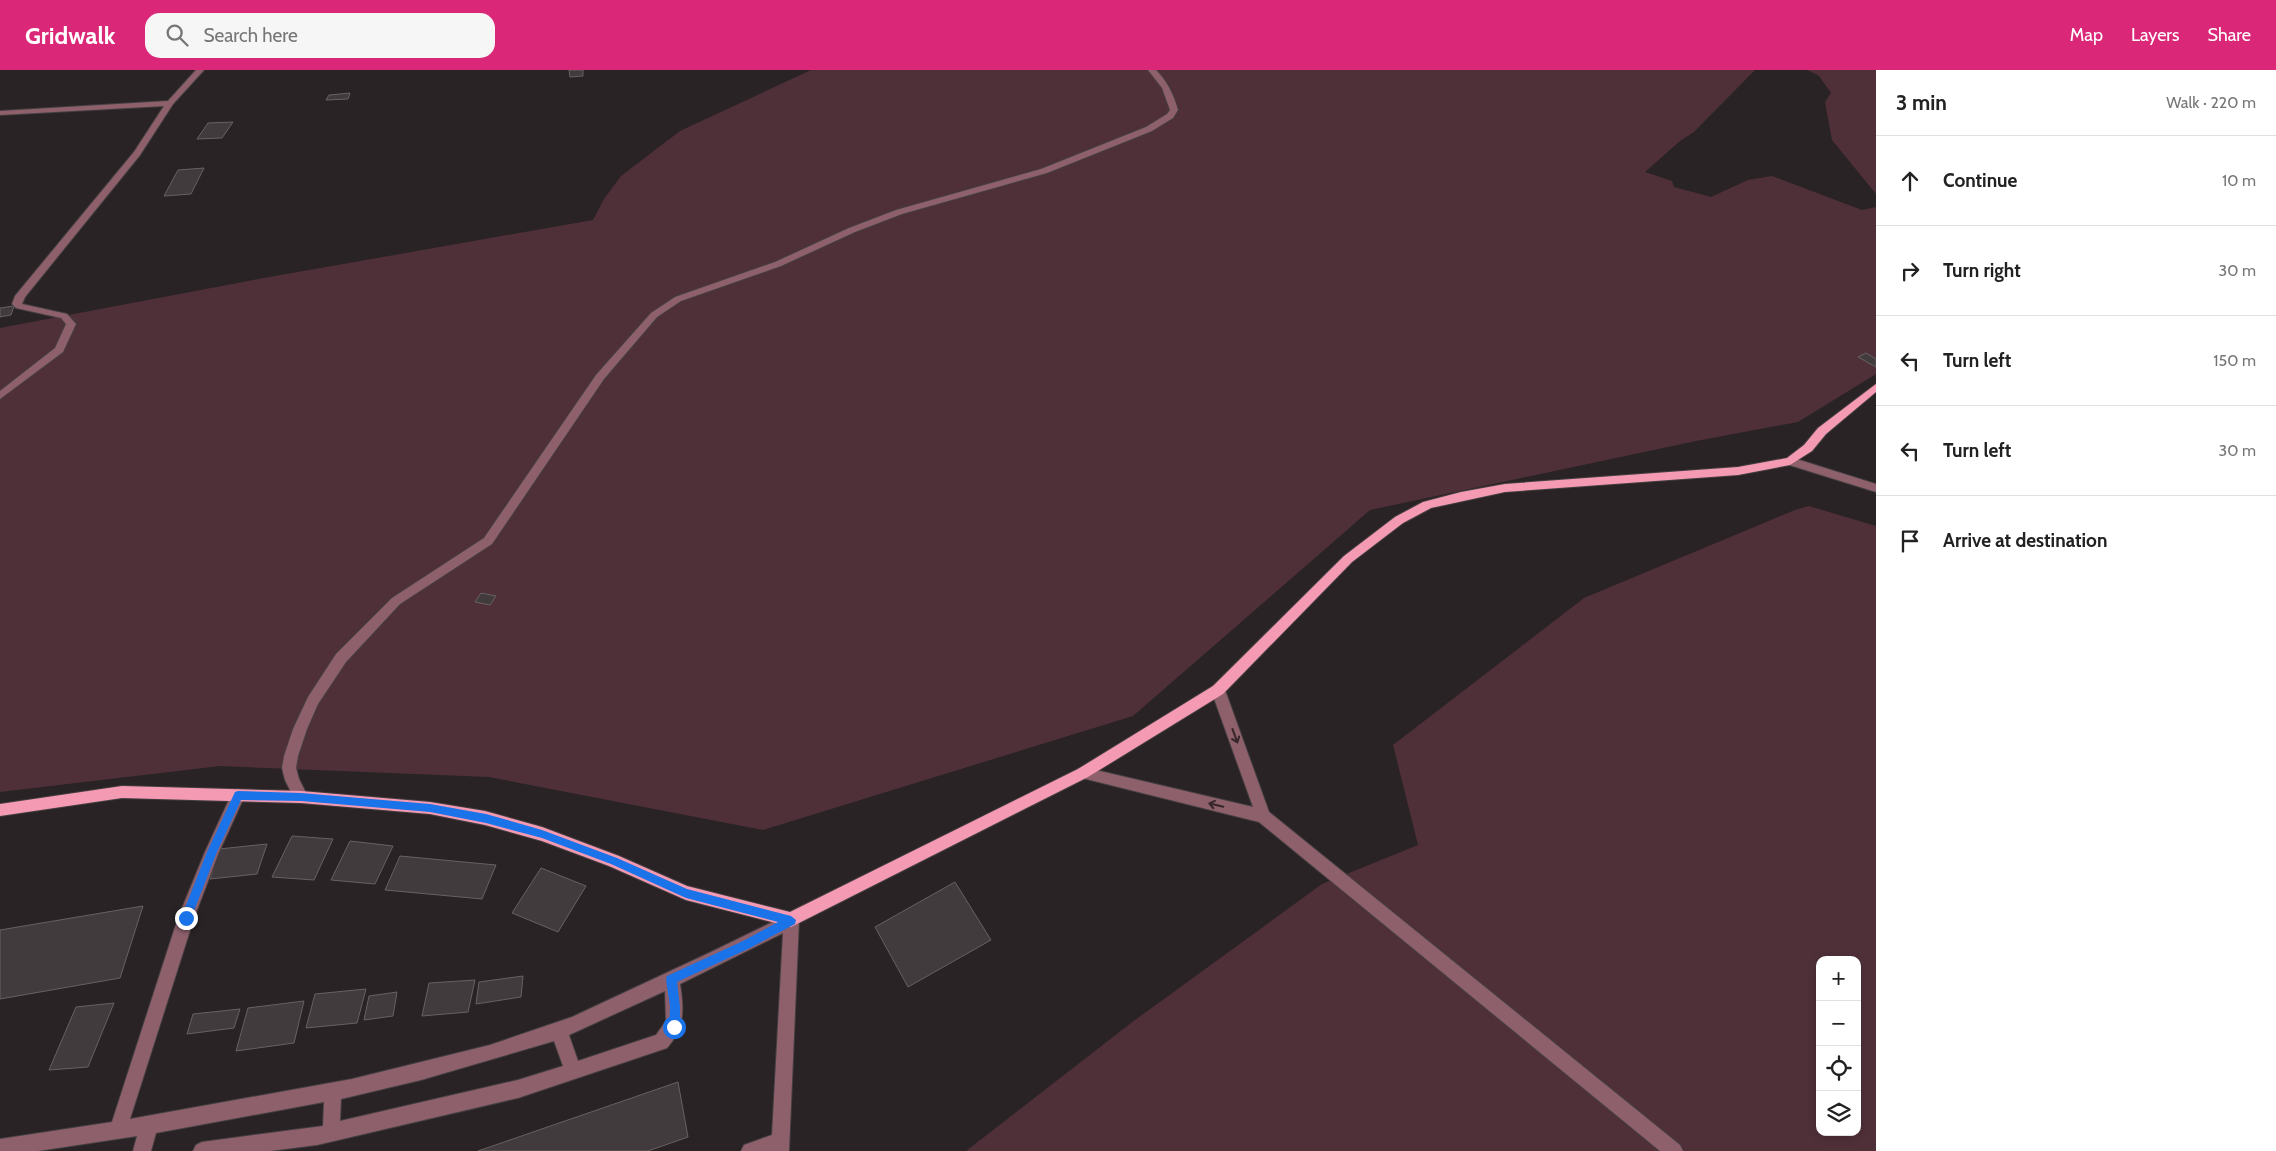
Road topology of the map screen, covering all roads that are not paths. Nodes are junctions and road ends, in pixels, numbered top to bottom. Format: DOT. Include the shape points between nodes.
graph roads {
  1 [pos="200,70"];
  2 [pos="1152,70"];
  3 [pos="170,103"];
  4 [pos="0,113"];
  5 [pos="1876,388"];
  6 [pos="0,396"];
  7 [pos="1790,461"];
  8 [pos="1876,488"];
  9 [pos="1218,690"];
  10 [pos="1083,773"];
  11 [pos="238,795"];
  12 [pos="301,797"];
  13 [pos="0,810"];
  14 [pos="1263,816"];
  15 [pos="791,920"];
  16 [pos="671,979"];
  17 [pos="559,1030"];
  18 [pos="574,1070"];
  19 [pos="333,1092"];
  20 [pos="149,1125"];
  21 [pos="118,1130"];
  22 [pos="330,1132"];
  23 [pos="781,1145"];
  24 [pos="0,1148"];
  25 [pos="142,1151"];
  26 [pos="202,1151"];
  27 [pos="750,1151"];
  28 [pos="1674,1151"];
  1 -- 3 [label="lane"];
  2 -- 12 [label="lane" via="1160,77 1174,110 1149,129 1044,171 899,212 778,264 678,299 654,315 600,377 488,541 396,601 341,658 300,729 292,756 289,768"];
  3 -- 4 [label="lane"];
  3 -- 6 [label="lane" via="137,153 20,296 19,306 64,316 71,324 59,350"];
  5 -- 7 [label="main road"];
  7 -- 8 [label="lane"];
  7 -- 9 [label="main road" via="1738,471 1505,488 1427,505 1400,520 1348,559"];
  9 -- 10 [label="main road"];
  9 -- 14 [label="lane, one-way"];
  14 -- 10 [label="lane, one-way"];
  10 -- 15 [label="main road"];
  11 -- 12 [label="main road"];
  11 -- 13 [label="main road" via="122,792"];
  11 -- 21 [label="lane" via="186,918"];
  12 -- 15 [label="main road" via="430,808 486,818 542,834 614,861 686,893"];
  14 -- 28 [label="lane"];
  15 -- 16 [label="lane" via="747,945"];
  15 -- 23 [label="lane"];
  16 -- 17 [label="lane"];
  16 -- 18 [label="lane" via="675,1007 674,1027 670,1034 661,1042"];
  17 -- 18 [label="lane"];
  17 -- 19 [label="lane" via="391,1080"];
  18 -- 22 [label="lane" via="518,1089"];
  19 -- 20 [label="lane"];
  19 -- 22 [label="lane"];
  20 -- 21 [label="lane"];
  20 -- 25 [label="lane"];
  21 -- 24 [label="lane"];
  22 -- 26 [label="lane"];
  23 -- 27 [label="lane"];
}
